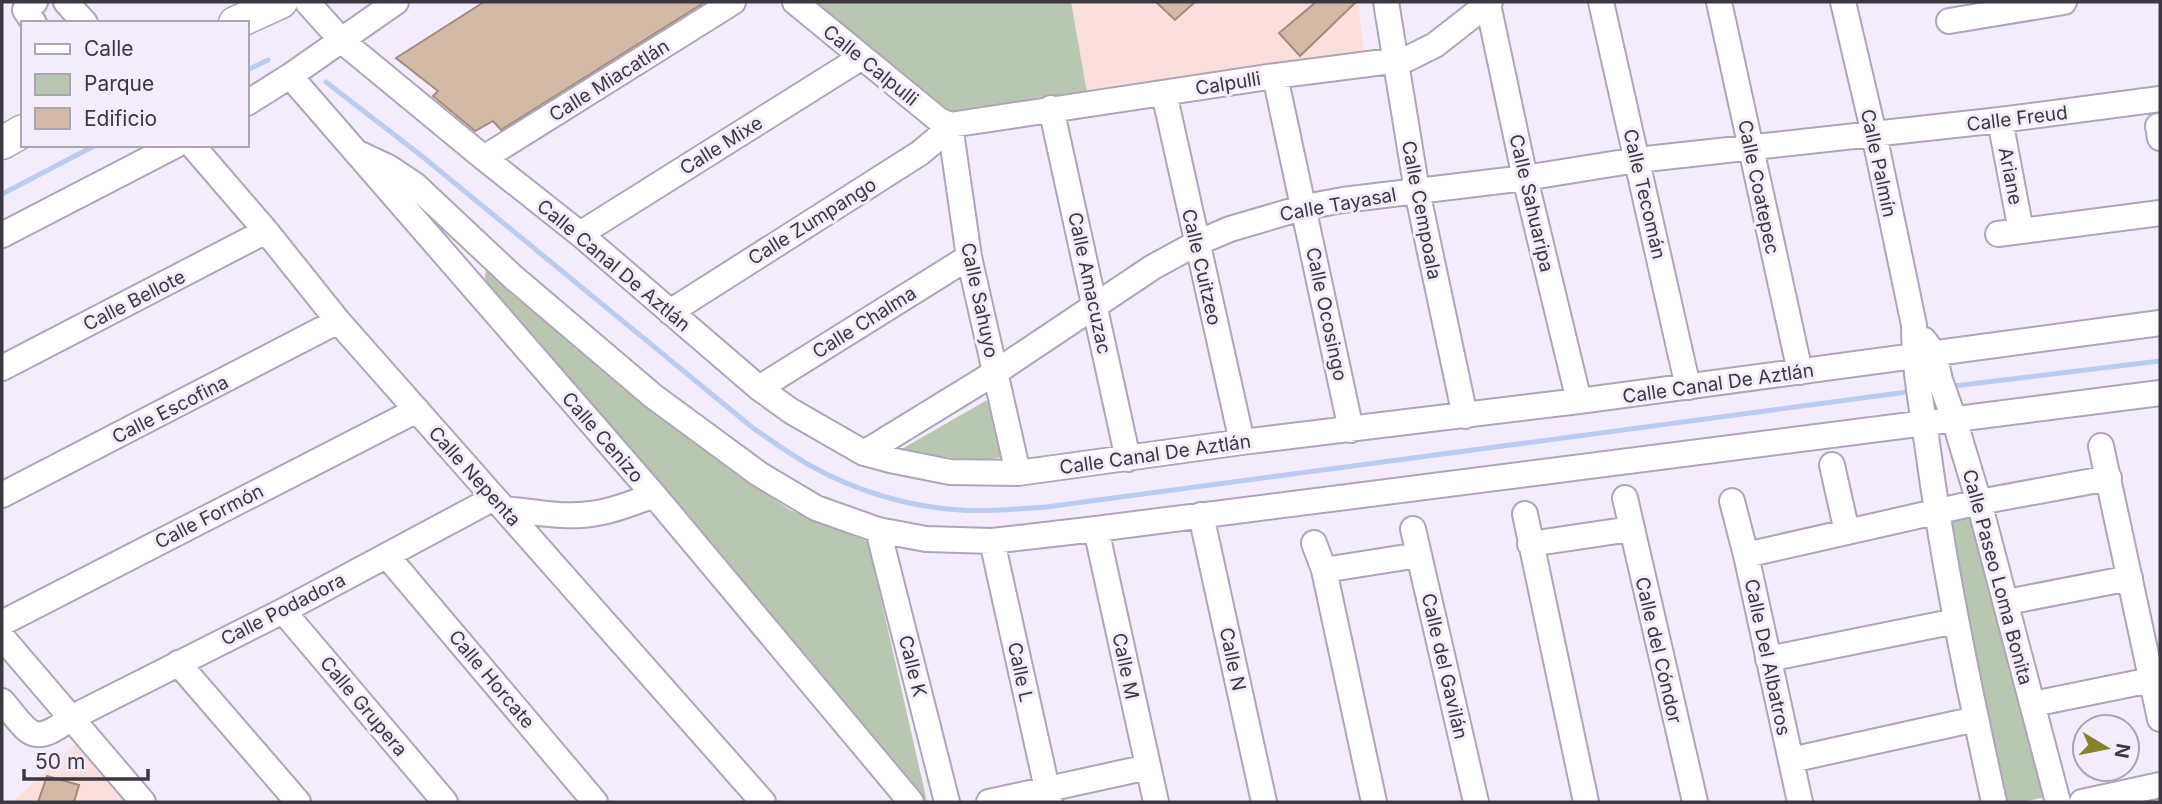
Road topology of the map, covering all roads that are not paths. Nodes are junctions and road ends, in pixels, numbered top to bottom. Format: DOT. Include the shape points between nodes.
graph roads {
  1 [pos="35,2"];
  2 [pos="66,2"];
  3 [pos="306,2"];
  4 [pos="396,2"];
  5 [pos="733,2"];
  6 [pos="795,2"];
  7 [pos="1386,2"];
  8 [pos="1601,2"];
  9 [pos="1719,2"];
  10 [pos="1843,2"];
  11 [pos="2064,2"];
  12 [pos="272,3"];
  13 [pos="1489,3"];
  14 [pos="1975,9"];
  15 [pos="33,21"];
  16 [pos="83,21"];
  17 [pos="239,21"];
  18 [pos="1949,21"];
  19 [pos="342,41"];
  20 [pos="862,57"];
  21 [pos="1396,62"];
  22 [pos="290,76"];
  23 [pos="1275,76"];
  24 [pos="1164,93"];
  25 [pos="2160,99"];
  26 [pos="248,102"];
  27 [pos="1051,108"];
  28 [pos="2000,120"];
  29 [pos="950,125"];
  30 [pos="21,132"];
  31 [pos="1874,134"];
  32 [pos="2,143"];
  33 [pos="1750,146"];
  34 [pos="172,147"];
  35 [pos="194,147"];
  36 [pos="358,153"];
  37 [pos="484,158"];
  38 [pos="1637,160"];
  39 [pos="1525,178"];
  40 [pos="1417,191"];
  41 [pos="1305,207"];
  42 [pos="2160,213"];
  43 [pos="265,231"];
  44 [pos="580,234"];
  45 [pos="2,235"];
  46 [pos="1197,243"];
  47 [pos="969,257"];
  48 [pos="513,277"];
  49 [pos="482,298"];
  50 [pos="1095,307"];
  51 [pos="670,312"];
  52 [pos="338,321"];
  53 [pos="2160,323"];
  54 [pos="1924,355"];
  55 [pos="2,368"];
  56 [pos="996,372"];
  57 [pos="1800,372"];
  58 [pos="1688,387"];
  59 [pos="759,388"];
  60 [pos="2160,393"];
  61 [pos="1579,401"];
  62 [pos="417,410"];
  63 [pos="1465,416"];
  64 [pos="1954,419"];
  65 [pos="1924,422"];
  66 [pos="1351,430"];
  67 [pos="1242,442"];
  68 [pos="2101,446"];
  69 [pos="864,453"];
  70 [pos="1128,458"];
  71 [pos="1832,465"];
  72 [pos="1018,473"];
  73 [pos="2109,478"];
  74 [pos="2,495"];
  75 [pos="654,495"];
  76 [pos="1625,498"];
  77 [pos="1732,501"];
  78 [pos="1979,502"];
  79 [pos="500,504"];
  80 [pos="1936,512"];
  81 [pos="1525,514"];
  82 [pos="1201,515"];
  83 [pos="1096,529"];
  84 [pos="1413,529"];
  85 [pos="1631,529"];
  86 [pos="878,530"];
  87 [pos="1847,532"];
  88 [pos="992,541"];
  89 [pos="1314,543"];
  90 [pos="1530,544"];
  91 [pos="1419,555"];
  92 [pos="1746,555"];
  93 [pos="387,556"];
  94 [pos="1324,570"];
  95 [pos="2130,578"];
  96 [pos="2007,602"];
  97 [pos="283,611"];
  98 [pos="1956,621"];
  99 [pos="2,623"];
  100 [pos="2,637"];
  101 [pos="1768,659"];
  102 [pos="178,663"];
  103 [pos="2151,680"];
  104 [pos="2,701"];
  105 [pos="2033,704"];
  106 [pos="71,718"];
  107 [pos="1976,719"];
  108 [pos="2160,719"];
  109 [pos="1791,760"];
  110 [pos="1148,767"];
  111 [pos="2160,785"];
  112 [pos="1048,795"];
  113 [pos="143,802"];
  114 [pos="298,802"];
  115 [pos="445,802"];
  116 [pos="595,802"];
  117 [pos="763,802"];
  118 [pos="911,802"];
  119 [pos="947,802"];
  120 [pos="989,802"];
  121 [pos="1156,802"];
  122 [pos="1264,802"];
  123 [pos="1374,802"];
  124 [pos="1476,802"];
  125 [pos="1586,802"];
  126 [pos="1695,802"];
  127 [pos="1800,802"];
  128 [pos="1994,802"];
  129 [pos="2058,802"];
  130 [pos="2082,802"];
  1 -- 15 [label="street" via="25,10"];
  2 -- 16 [label="street"];
  3 -- 19 [label="street, Calle Canal De Aztlán"];
  4 -- 19 [label="street"];
  5 -- 37 [label="street, Calle Miacatlán"];
  6 -- 20 [label="street, Calle Calpulli"];
  7 -- 21 [label="street, Calle Cempoala"];
  8 -- 38 [label="street, Calle Tecomán"];
  9 -- 33 [label="street, Calle Coatepec"];
  10 -- 31 [label="street, Calle Palmín"];
  11 -- 14 [label="street"];
  12 -- 17 [label="main road"];
  13 -- 21 [label="street, Calpulli" via="1427,50"];
  13 -- 39 [label="street, Calle Sahuaripa"];
  14 -- 18 [label="street"];
  19 -- 22 [label="street"];
  19 -- 37 [label="street, Calle Canal De Aztlán"];
  20 -- 29 [label="street, Calle Calpulli"];
  20 -- 44 [label="street, Calle Mixe"];
  21 -- 23 [label="street, Calpulli"];
  21 -- 40 [label="street, Calle Cempoala"];
  22 -- 26 [label="street"];
  22 -- 36 [label="street, Calle Cenizo"];
  23 -- 24 [label="street, Calpulli"];
  23 -- 41 [label="street, Calle Ocosingo"];
  24 -- 27 [label="street, Calpulli"];
  24 -- 46 [label="street, Calle Cuitzeo"];
  25 -- 28 [label="street, Calle Freud"];
  27 -- 29 [label="street, Calpulli"];
  27 -- 50 [label="street, Calle Amacuzac"];
  28 -- 31 [label="street, Calle Freud"];
  28 -- 42 [label="street, Ariane" via="2010,233"];
  29 -- 47 [label="street, Calle Sahuyo"];
  29 -- 51 [label="street, Calle Zumpango" via="920,153"];
  30 -- 32 [label="main road"];
  31 -- 33 [label="street, Calle Tayasal"];
  31 -- 54 [label="street, Calle Palmín"];
  33 -- 38 [label="street, Calle Tayasal"];
  33 -- 57 [label="street, Calle Coatepec"];
  34 -- 45 [label="street"];
  35 -- 43 [label="street, Calle Nepenta"];
  36 -- 48 [label="street" via="415,185"];
  36 -- 49 [label="street, Calle Cenizo"];
  37 -- 44 [label="street, Calle Canal De Aztlán"];
  38 -- 39 [label="street, Calle Tayasal"];
  38 -- 58 [label="street, Calle Tecomán"];
  39 -- 40 [label="street, Calle Tayasal"];
  39 -- 61 [label="street, Calle Sahuaripa"];
  40 -- 41 [label="street, Calle Tayasal"];
  40 -- 63 [label="street, Calle Cempoala"];
  41 -- 46 [label="street, Calle Tayasal"];
  41 -- 66 [label="street, Calle Ocosingo"];
  43 -- 52 [label="street, Calle Nepenta"];
  43 -- 55 [label="street, Calle Bellote"];
  44 -- 51 [label="street, Calle Canal De Aztlán"];
  46 -- 50 [label="street, Calle Tayasal"];
  46 -- 67 [label="street, Calle Cuitzeo"];
  47 -- 56 [label="street, Calle Sahuyo"];
  47 -- 59 [label="street, Calle Chalma"];
  48 -- 49 [label="street"];
  48 -- 86 [label="street" via="653,396 759,474 816,508"];
  49 -- 75 [label="street, Calle Cenizo"];
  50 -- 56 [label="street, Calle Tayasal"];
  50 -- 70 [label="street, Calle Amacuzac"];
  51 -- 59 [label="street, Calle Canal De Aztlán"];
  52 -- 62 [label="street, Calle Nepenta"];
  52 -- 74 [label="street, Calle Escofina"];
  53 -- 54 [label="street, Calle Canal De Aztlán"];
  54 -- 57 [label="street, Calle Canal De Aztlán"];
  54 -- 64 [label="street, Calle Paseo Loma Bonita" via="1940,380"];
  54 -- 65 [label="street, Calle Paseo Loma Bonita"];
  56 -- 69 [label="street, Calle Tayasal"];
  56 -- 72 [label="street, Calle Sahuyo"];
  57 -- 58 [label="street, Calle Canal De Aztlán"];
  58 -- 61 [label="street, Calle Canal De Aztlán"];
  59 -- 69 [label="street, Calle Canal De Aztlán"];
  60 -- 64 [label="street"];
  61 -- 63 [label="street, Calle Canal De Aztlán"];
  62 -- 79 [label="street, Calle Nepenta"];
  62 -- 99 [label="street, Calle Formón"];
  63 -- 66 [label="street, Calle Canal De Aztlán"];
  64 -- 65 [label="street"];
  64 -- 78 [label="street, Calle Paseo Loma Bonita"];
  65 -- 80 [label="street, Calle Paseo Loma Bonita"];
  65 -- 82 [label="street"];
  66 -- 67 [label="street, Calle Canal De Aztlán"];
  67 -- 70 [label="street, Calle Canal De Aztlán"];
  68 -- 73 [label="street"];
  69 -- 72 [label="street, Calle Canal De Aztlán" via="950,472"];
  70 -- 72 [label="street, Calle Canal De Aztlán"];
  71 -- 87 [label="street"];
  73 -- 78 [label="street, Calle Del Albatros"];
  73 -- 95 [label="street"];
  75 -- 79 [label="street" via="594,514 554,514"];
  75 -- 118 [label="street, Calle Cenizo"];
  76 -- 85 [label="street, Calle del Cóndor"];
  77 -- 92 [label="street, Calle Del Albatros"];
  78 -- 80 [label="street, Calle Del Albatros"];
  78 -- 96 [label="street, Calle Paseo Loma Bonita"];
  79 -- 93 [label="street, Calle Podadora"];
  79 -- 117 [label="street, Calle Nepenta"];
  80 -- 87 [label="street, Calle Del Albatros"];
  80 -- 98 [label="street, Calle Paseo Loma Bonita"];
  81 -- 90 [label="street"];
  82 -- 83 [label="street"];
  82 -- 122 [label="street, Calle N"];
  83 -- 88 [label="street"];
  83 -- 110 [label="street, Calle M"];
  84 -- 91 [label="street, Calle del Gavilán"];
  85 -- 90 [label="street"];
  85 -- 126 [label="street, Calle del Cóndor"];
  86 -- 88 [label="street" via="926,539"];
  86 -- 119 [label="street, Calle K"];
  87 -- 92 [label="street, Calle Del Albatros"];
  88 -- 112 [label="street, Calle L"];
  89 -- 94 [label="street"];
  90 -- 125 [label="street"];
  91 -- 94 [label="street"];
  91 -- 124 [label="street, Calle del Gavilán"];
  92 -- 101 [label="street, Calle Del Albatros"];
  93 -- 97 [label="street, Calle Podadora"];
  93 -- 116 [label="street, Calle Horcate"];
  94 -- 123 [label="street"];
  95 -- 96 [label="street"];
  95 -- 103 [label="street"];
  96 -- 105 [label="street, Calle Paseo Loma Bonita"];
  97 -- 102 [label="street, Calle Podadora"];
  97 -- 115 [label="street, Calle Grupera"];
  98 -- 101 [label="street"];
  98 -- 107 [label="street, Calle Paseo Loma Bonita"];
  100 -- 106 [label="street"];
  101 -- 109 [label="street, Calle Del Albatros"];
  102 -- 106 [label="street, Calle Podadora"];
  102 -- 114 [label="street"];
  103 -- 105 [label="street"];
  103 -- 108 [label="street"];
  104 -- 106 [label="street, Calle Podadora" via="34,734 53,732"];
  105 -- 129 [label="street, Calle Paseo Loma Bonita"];
  106 -- 113 [label="street"];
  107 -- 109 [label="street"];
  107 -- 128 [label="street, Calle Paseo Loma Bonita"];
  109 -- 127 [label="street, Calle Del Albatros"];
  110 -- 112 [label="street"];
  110 -- 121 [label="street, Calle M"];
  111 -- 130 [label="street"];
  112 -- 120 [label="street"];
}
